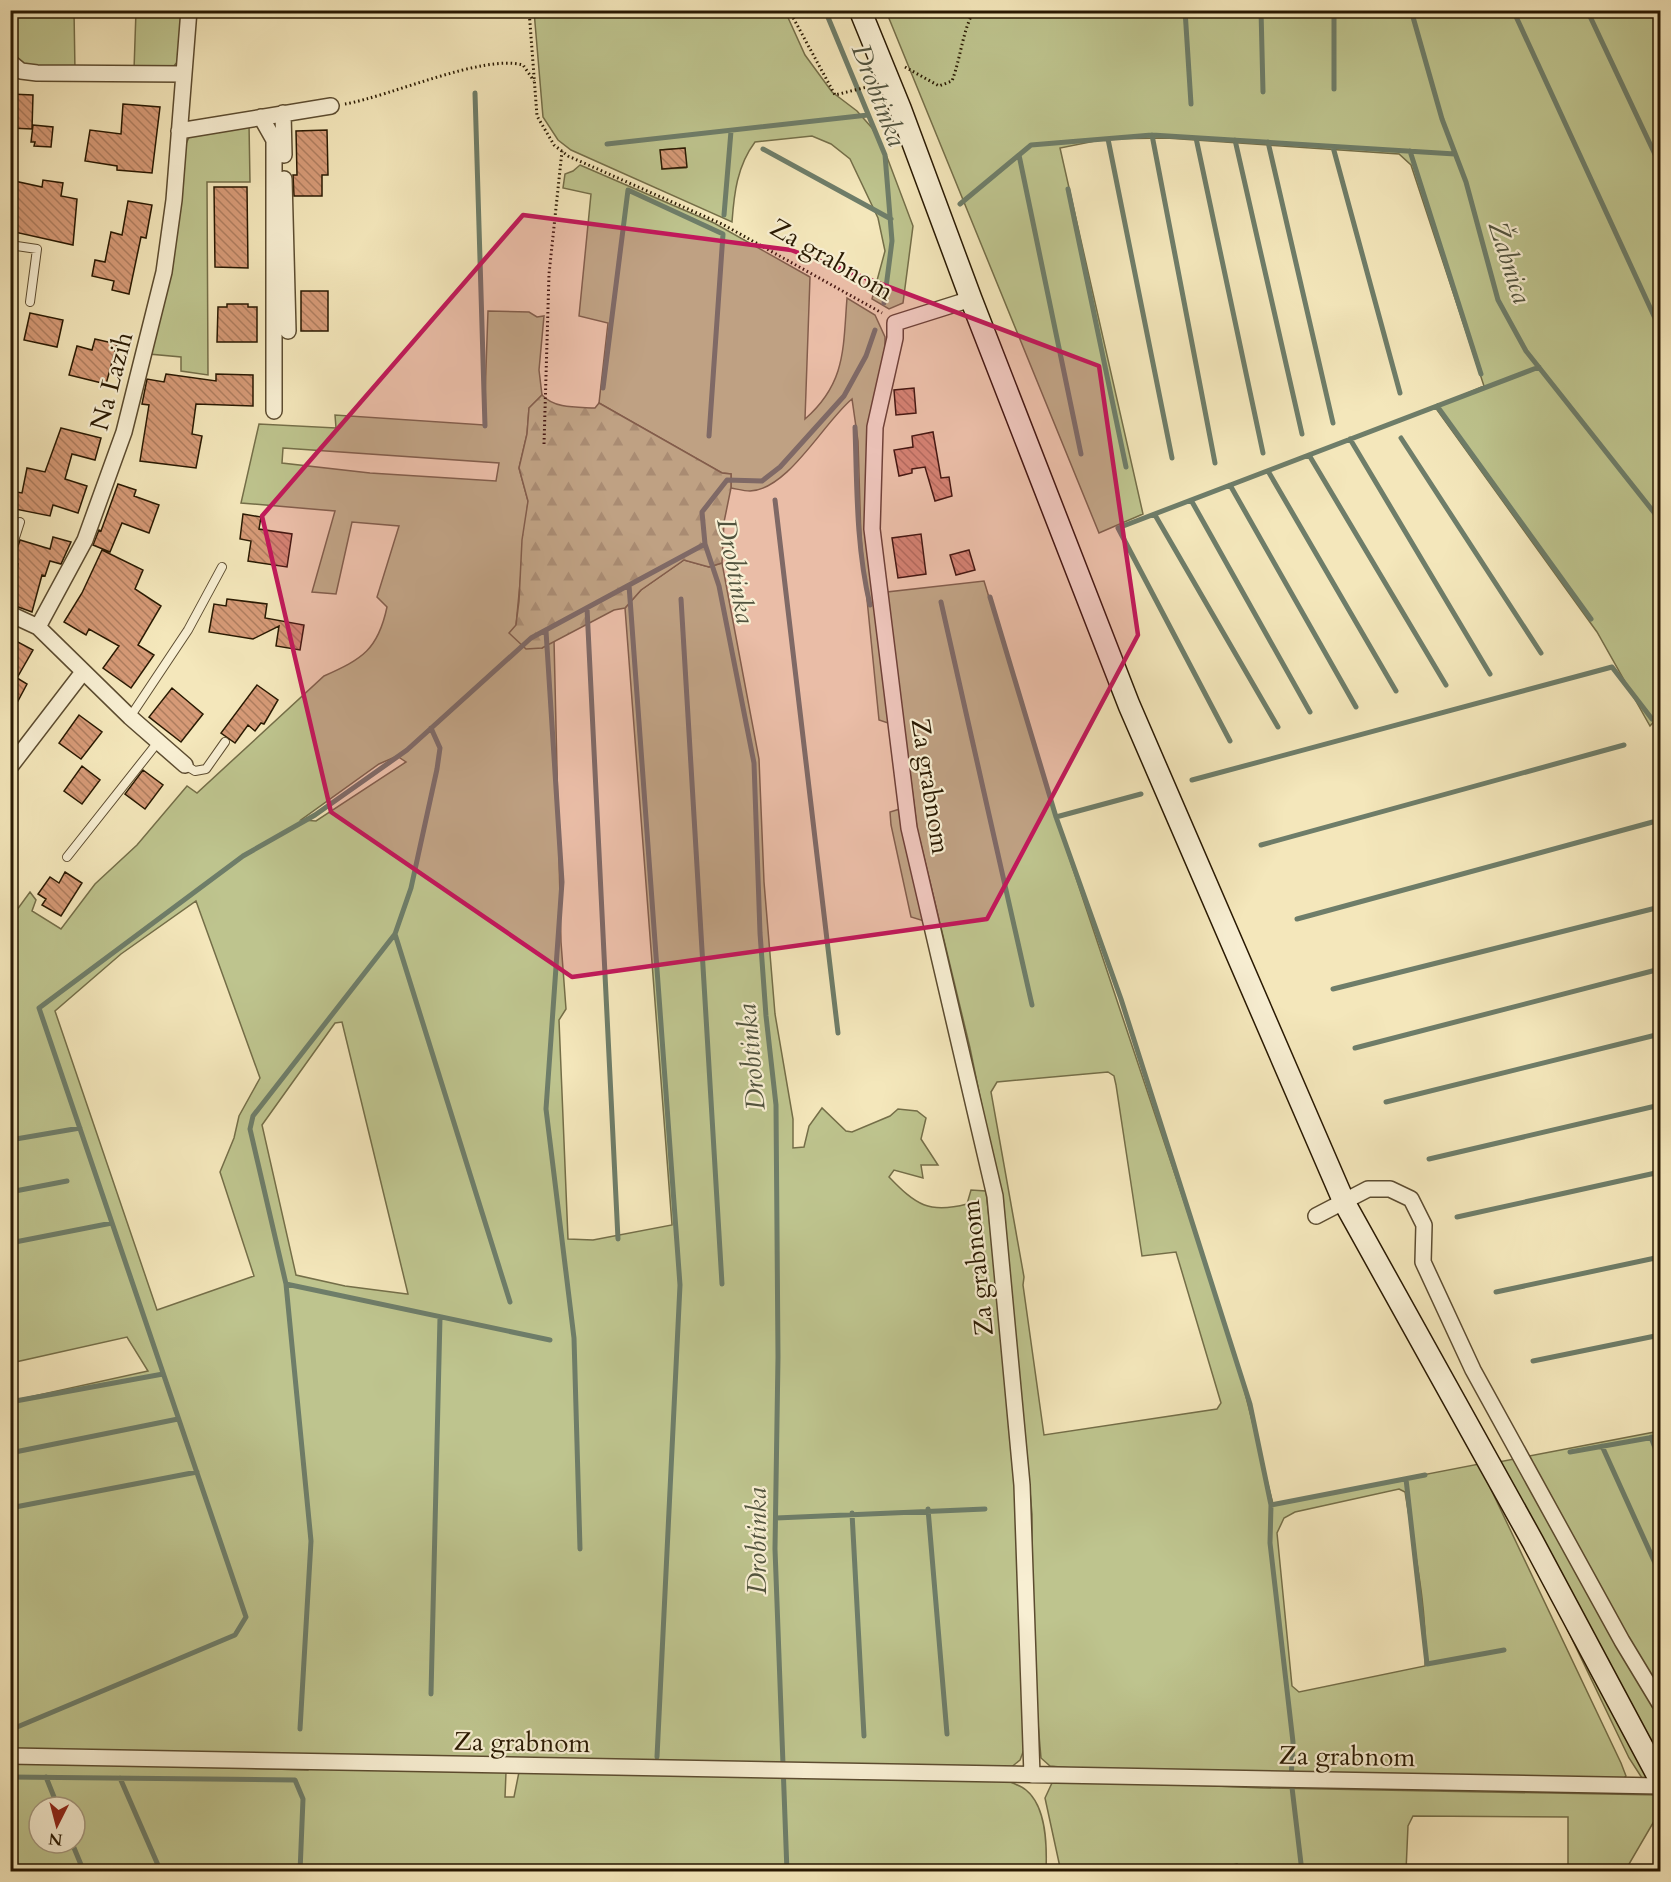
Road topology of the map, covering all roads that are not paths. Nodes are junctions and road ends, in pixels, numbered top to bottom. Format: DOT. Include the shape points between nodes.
graph roads {
  1 [pos="189,10"];
  2 [pos="860,10"];
  3 [pos="10,62"];
  4 [pos="183,74"];
  5 [pos="331,106"];
  6 [pos="283,113"];
  7 [pos="261,117"];
  8 [pos="179,131"];
  9 [pos="10,245"];
  10 [pos="970,299"];
  11 [pos="30,302"];
  12 [pos="288,331"];
  13 [pos="274,411"];
  14 [pos="20,522"];
  15 [pos="10,553"];
  16 [pos="222,567"];
  17 [pos="10,614"];
  18 [pos="38,627"];
  19 [pos="83,672"];
  20 [pos="130,717"];
  21 [pos="158,742"];
  22 [pos="225,742"];
  23 [pos="185,765"];
  24 [pos="10,767"];
  25 [pos="67,857"];
  26 [pos="1344,1202"];
  27 [pos="1316,1216"];
  28 [pos="1660,1704"];
  29 [pos="10,1756"];
  30 [pos="1032,1775"];
  31 [pos="1660,1780"];
  32 [pos="1660,1786"];
  1 -- 4 [label="street, Na Lazih"];
  2 -- 10 [label="main road"];
  3 -- 4 [label="street" via="21,71 37,73"];
  4 -- 8 [label="street, Na Lazih"];
  5 -- 6 [label="street"];
  6 -- 7 [label="street"];
  6 -- 12 [label="street"];
  7 -- 8 [label="street"];
  7 -- 13 [label="street" via="274,140"];
  8 -- 18 [label="street, Na Lazih" via="164,272 124,432 85,540"];
  9 -- 11 [label="lane" via="37,249"];
  10 -- 26 [label="main road" via="1129,705"];
  10 -- 30 [label="street, Za grabnom" via="895,323 875,427 872,529 909,828 995,1196 1022,1485"];
  14 -- 15 [label="lane"];
  16 -- 20 [label="lane" via="188,630"];
  17 -- 18 [label="street"];
  18 -- 19 [label="street"];
  19 -- 20 [label="street"];
  19 -- 24 [label="street"];
  20 -- 21 [label="street"];
  21 -- 23 [label="street"];
  21 -- 25 [label="lane"];
  22 -- 23 [label="lane" via="206,769 195,771"];
  26 -- 27 [label="street"];
  26 -- 28 [label="street" via="1368,1189 1389,1189 1411,1199 1424,1225 1423,1262 1473,1370"];
  26 -- 31 [label="main road"];
  29 -- 30 [label="street, Za grabnom"];
  30 -- 32 [label="street, Za grabnom"];
}
